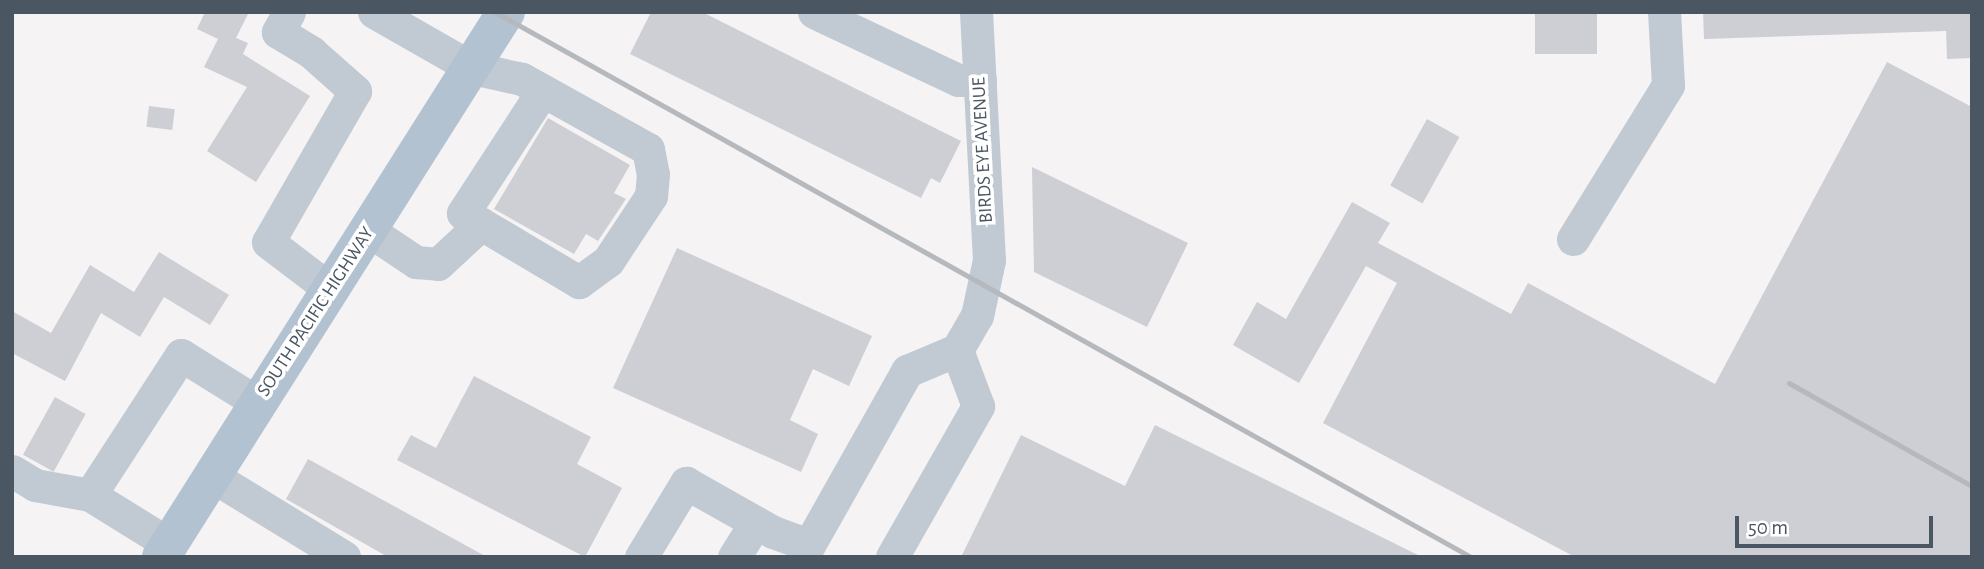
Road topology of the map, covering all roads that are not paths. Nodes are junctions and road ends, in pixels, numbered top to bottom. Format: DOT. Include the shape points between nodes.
graph roads {
  1 [pos="289,12"];
  2 [pos="374,12"];
  3 [pos="506,12"];
  4 [pos="814,12"];
  5 [pos="976,12"];
  6 [pos="1664,12"];
  7 [pos="472,68"];
  8 [pos="980,80"];
  9 [pos="542,92"];
  10 [pos="481,224"];
  11 [pos="368,230"];
  12 [pos="1573,239"];
  13 [pos="331,290"];
  14 [pos="957,350"];
  15 [pos="258,403"];
  16 [pos="12,471"];
  17 [pos="212,476"];
  18 [pos="90,495"];
  19 [pos="755,523"];
  20 [pos="165,550"];
  21 [pos="344,557"];
  22 [pos="641,557"];
  23 [pos="734,557"];
  24 [pos="892,557"];
  1 -- 13 [label="street" via="278,32 311,52 355,91 268,242"];
  2 -- 7 [label="street"];
  3 -- 7 [label="main road, SOUTH PACIFIC HIGHWAY"];
  4 -- 8 [label="street" via="958,80"];
  5 -- 8 [label="street, BIRDS EYE AVENUE"];
  6 -- 12 [label="street" via="1668,85"];
  7 -- 9 [label="street" via="522,79"];
  7 -- 11 [label="main road, SOUTH PACIFIC HIGHWAY"];
  8 -- 14 [label="street, BIRDS EYE AVENUE" via="989,260 977,316"];
  9 -- 10 [label="street" via="463,213"];
  9 -- 10 [label="street" via="648,149 651,196 608,261 579,282"];
  10 -- 11 [label="street" via="438,264 416,262"];
  11 -- 13 [label="main road, SOUTH PACIFIC HIGHWAY"];
  13 -- 15 [label="main road, SOUTH PACIFIC HIGHWAY"];
  14 -- 19 [label="street" via="907,371 809,545"];
  14 -- 24 [label="street" via="978,406"];
  15 -- 17 [label="main road, SOUTH PACIFIC HIGHWAY"];
  15 -- 18 [label="street" via="181,355"];
  16 -- 18 [label="street" via="35,485"];
  17 -- 20 [label="main road, SOUTH PACIFIC HIGHWAY"];
  17 -- 21 [label="street"];
  18 -- 20 [label="street"];
  19 -- 22 [label="street" via="686,483"];
  19 -- 23 [label="street"];
}
